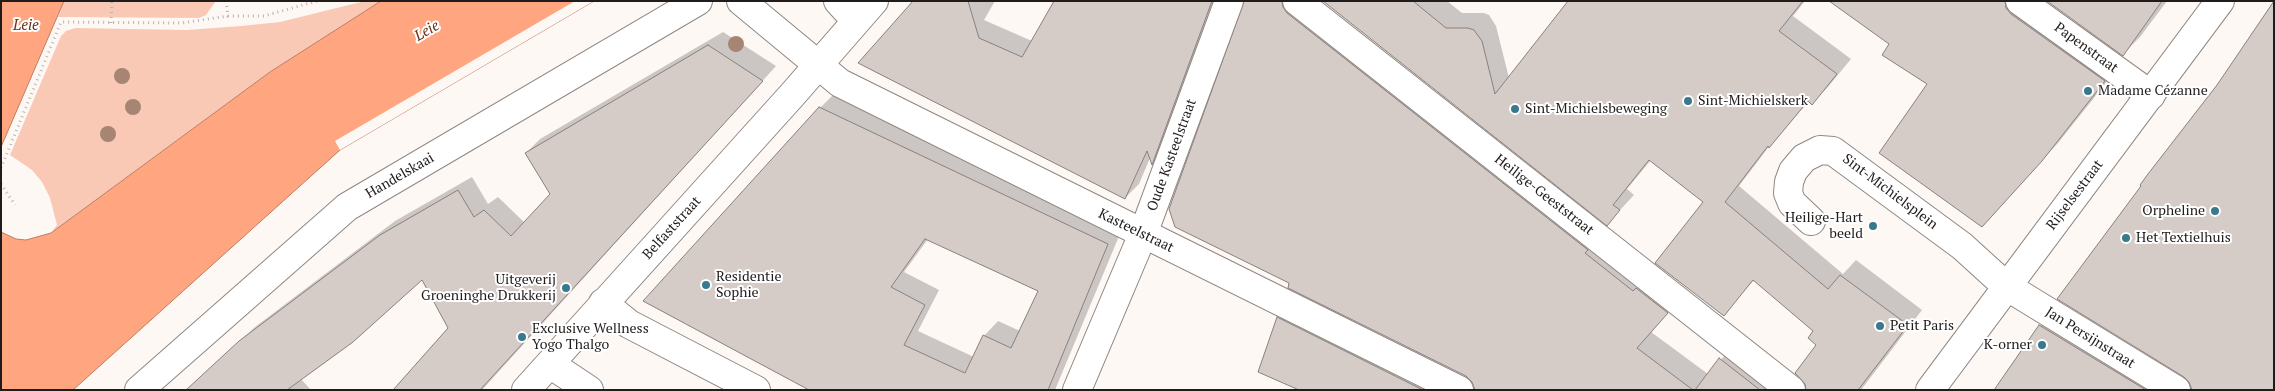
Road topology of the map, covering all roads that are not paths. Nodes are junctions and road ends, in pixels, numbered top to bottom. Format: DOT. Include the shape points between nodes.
graph roads {
  1 [pos="740,1"];
  2 [pos="874,1"];
  3 [pos="1229,1"];
  4 [pos="1297,1"];
  5 [pos="2020,1"];
  6 [pos="2220,1"];
  7 [pos="695,3"];
  8 [pos="817,66"];
  9 [pos="2151,95"];
  10 [pos="1811,221"];
  11 [pos="1143,234"];
  12 [pos="2006,286"];
  13 [pos="603,303"];
  14 [pos="550,364"];
  15 [pos="139,390"];
  16 [pos="526,390"];
  17 [pos="589,390"];
  18 [pos="756,390"];
  19 [pos="1077,390"];
  20 [pos="1460,390"];
  21 [pos="1791,390"];
  22 [pos="1930,390"];
  23 [pos="2176,390"];
  1 -- 8 [label="street, Kasteelstraat"];
  2 -- 8 [label="street, Belfaststraat"];
  3 -- 11 [label="street, Oude Kasteelstraat"];
  4 -- 21 [label="street, Heilige-Geeststraat"];
  5 -- 9 [label="street, Papenstraat"];
  6 -- 9 [label="street, Rijselsestraat"];
  7 -- 15 [label="street, Handelskaai" via="347,207"];
  8 -- 11 [label="street, Kasteelstraat" via="840,83"];
  8 -- 13 [label="street, Belfaststraat"];
  9 -- 12 [label="street, Rijselsestraat"];
  10 -- 12 [label="street, Sint-Michielsplein" via="1792,203 1788,193 1789,182 1804,158 1820,150 1833,151 1962,246"];
  11 -- 19 [label="street, Oude Kasteelstraat"];
  11 -- 20 [label="street, Kasteelstraat"];
  12 -- 22 [label="street, Rijselsestraat"];
  12 -- 23 [label="street, Jan Persijnstraat"];
  13 -- 14 [label="street, Belfaststraat"];
  13 -- 18 [label="street" via="629,324"];
  14 -- 16 [label="street, Belfaststraat"];
  14 -- 17 [label="street"];
}
